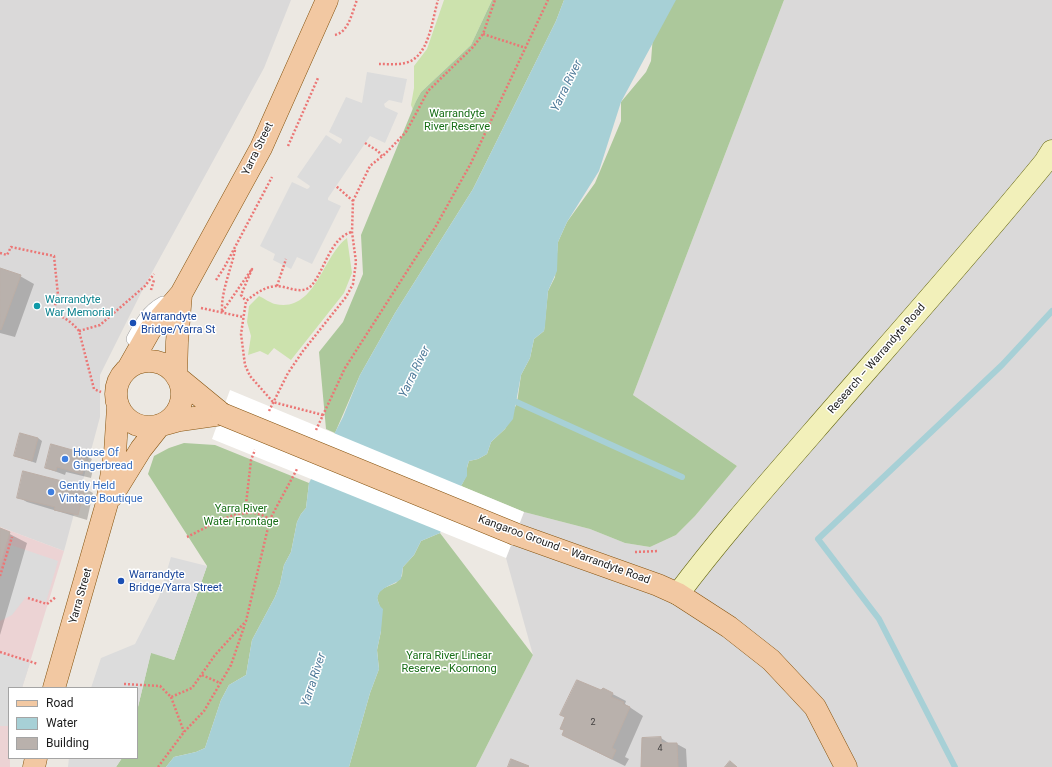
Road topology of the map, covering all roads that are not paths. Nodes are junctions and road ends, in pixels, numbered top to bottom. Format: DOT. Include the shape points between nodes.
graph roads {
  1 [pos="327,0"];
  2 [pos="1052,151"];
  3 [pos="180,294"];
  4 [pos="124,372"];
  5 [pos="177,376"];
  6 [pos="118,407"];
  7 [pos="222,414"];
  8 [pos="161,425"];
  9 [pos="107,503"];
  10 [pos="678,594"];
  11 [pos="54,687"];
  12 [pos="846,767"];
  1 -- 3 [label="main road, Yarra Street" via="260,148"];
  2 -- 10 [label="main road, Research – Warrandyte Road" via="984,236 767,485"];
  3 -- 4 [label="main road, Yarra Street" via="150,330"];
  3 -- 5 [label="main road, Yarra Street"];
  4 -- 5 [label="main road" via="138,362 149,360 169,367"];
  4 -- 6 [label="main road" via="115,396"];
  5 -- 7 [label="main road, Kangaroo Ground – Warrandyte Road"];
  5 -- 8 [label="main road" via="182,395 180,404 170,420"];
  6 -- 8 [label="main road" via="125,418 135,425"];
  6 -- 9 [label="main road, Yarra Street" via="116,453"];
  7 -- 8 [label="main road, Kangaroo Ground – Warrandyte Road"];
  7 -- 10 [label="main road, Kangaroo Ground – Warrandyte Road, bridge" via="515,534"];
  8 -- 9 [label="main road, Yarra Street" via="140,448"];
  9 -- 11 [label="main road, Yarra Street"];
  10 -- 12 [label="main road, Kangaroo Ground – Warrandyte Road" via="729,627 771,660 815,707"];
}
